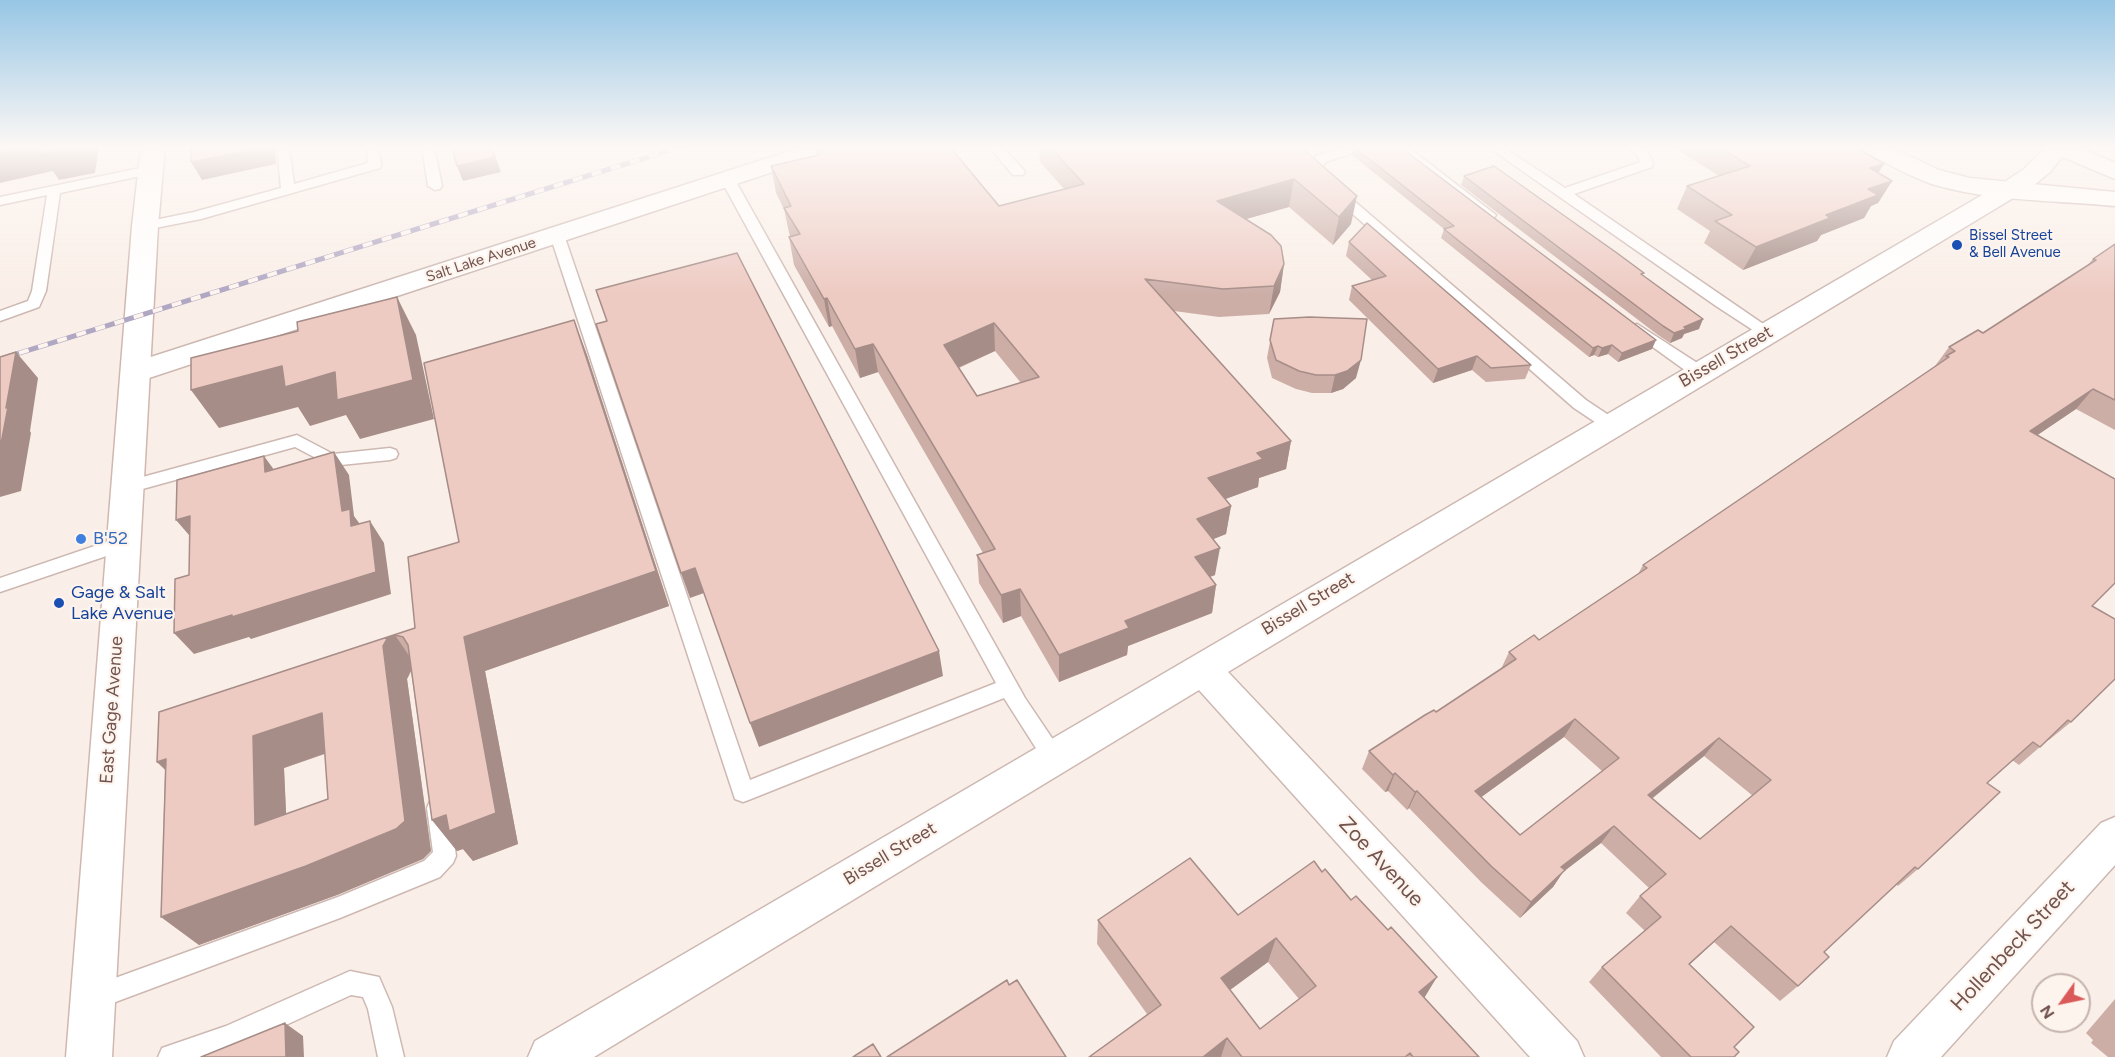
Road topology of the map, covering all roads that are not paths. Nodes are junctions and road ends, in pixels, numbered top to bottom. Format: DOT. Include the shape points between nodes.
graph roads {
  1 [pos="23,196"];
  2 [pos="53,196"];
  3 [pos="148,196"];
  4 [pos="266,196"];
  5 [pos="677,196"];
  6 [pos="737,196"];
  7 [pos="1341,196"];
  8 [pos="1465,196"];
  9 [pos="1569,196"];
  10 [pos="1998,196"];
  11 [pos="2084,196"];
  12 [pos="2115,199"];
  13 [pos="0,201"];
  14 [pos="1497,221"];
  15 [pos="145,226"];
  16 [pos="557,235"];
  17 [pos="0,316"];
  18 [pos="1624,319"];
  19 [pos="1767,333"];
  20 [pos="136,372"];
  21 [pos="1699,372"];
  22 [pos="1610,424"];
  23 [pos="390,454"];
  24 [pos="128,487"];
  25 [pos="124,543"];
  26 [pos="0,585"];
  27 [pos="1201,668"];
  28 [pos="1009,687"];
  29 [pos="1053,757"];
  30 [pos="434,785"];
  31 [pos="2115,836"];
  32 [pos="92,999"];
  33 [pos="88,1057"];
  34 [pos="171,1057"];
  35 [pos="391,1057"];
  36 [pos="551,1057"];
  37 [pos="1561,1057"];
  38 [pos="1910,1057"];
  1 -- 13 [label="lane"];
  2 -- 17 [label="lane" via="34,304"];
  3 -- 15 [label="street, East Gage Avenue"];
  4 -- 15 [label="lane"];
  5 -- 16 [label="street, Salt Lake Avenue"];
  6 -- 28 [label="lane"];
  7 -- 22 [label="lane" via="1581,404"];
  8 -- 14 [label="lane"];
  9 -- 19 [label="lane"];
  10 -- 19 [label="street, Bissell Street"];
  11 -- 12 [label="street"];
  15 -- 20 [label="street, East Gage Avenue"];
  16 -- 20 [label="street, Salt Lake Avenue"];
  16 -- 28 [label="lane" via="743,792"];
  18 -- 21 [label="lane"];
  19 -- 21 [label="street, Bissell Street"];
  20 -- 24 [label="street, East Gage Avenue"];
  21 -- 22 [label="street, Bissell Street"];
  22 -- 27 [label="street, Bissell Street"];
  23 -- 24 [label="lane" via="331,460 297,441"];
  24 -- 25 [label="street, East Gage Avenue"];
  25 -- 26 [label="lane"];
  25 -- 32 [label="street, East Gage Avenue"];
  27 -- 29 [label="street, Bissell Street"];
  27 -- 37 [label="street, Zoe Avenue"];
  28 -- 29 [label="lane"];
  29 -- 36 [label="street, Bissell Street"];
  30 -- 32 [label="lane" via="445,856 432,869"];
  31 -- 38 [label="street, Hollenbeck Street"];
  32 -- 33 [label="street, East Gage Avenue"];
  34 -- 35 [label="lane" via="229,1038 350,984 370,986 380,1007"];
}
